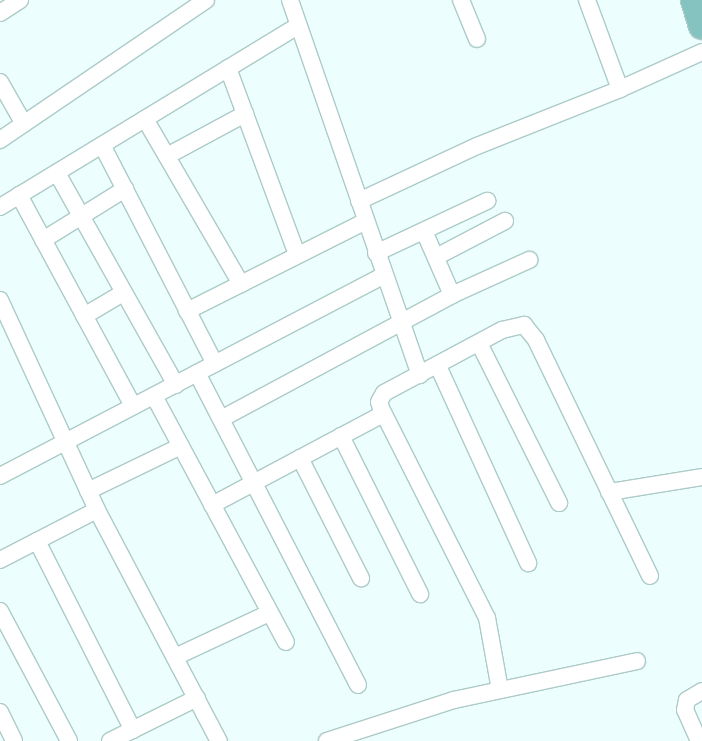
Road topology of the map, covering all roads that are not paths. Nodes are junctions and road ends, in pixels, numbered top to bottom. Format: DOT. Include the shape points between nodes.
graph roads {
  1 [pos="20,0"];
  2 [pos="206,0"];
  3 [pos="290,0"];
  4 [pos="461,0"];
  5 [pos="587,0"];
  6 [pos="694,0"];
  7 [pos="0,13"];
  8 [pos="298,26"];
  9 [pos="702,26"];
  10 [pos="477,39"];
  11 [pos="702,52"];
  12 [pos="228,68"];
  13 [pos="0,82"];
  14 [pos="620,90"];
  15 [pos="245,114"];
  16 [pos="145,119"];
  17 [pos="24,124"];
  18 [pos="0,140"];
  19 [pos="102,145"];
  20 [pos="167,156"];
  21 [pos="57,173"];
  22 [pos="125,189"];
  23 [pos="19,196"];
  24 [pos="359,201"];
  25 [pos="487,201"];
  26 [pos="0,207"];
  27 [pos="81,216"];
  28 [pos="366,221"];
  29 [pos="504,221"];
  30 [pos="424,231"];
  31 [pos="43,240"];
  32 [pos="376,253"];
  33 [pos="297,255"];
  34 [pos="436,257"];
  35 [pos="529,260"];
  36 [pos="384,276"];
  37 [pos="241,284"];
  38 [pos="123,293"];
  39 [pos="452,296"];
  40 [pos="0,300"];
  41 [pos="187,311"];
  42 [pos="84,316"];
  43 [pos="4,320"];
  44 [pos="401,322"];
  45 [pos="479,343"];
  46 [pos="215,364"];
  47 [pos="438,366"];
  48 [pos="197,373"];
  49 [pos="420,375"];
  50 [pos="176,384"];
  51 [pos="154,396"];
  52 [pos="134,406"];
  53 [pos="383,414"];
  54 [pos="221,419"];
  55 [pos="341,436"];
  56 [pos="65,442"];
  57 [pos="181,446"];
  58 [pos="300,458"];
  59 [pos="0,476"];
  60 [pos="702,477"];
  61 [pos="254,482"];
  62 [pos="88,491"];
  63 [pos="609,492"];
  64 [pos="559,503"];
  65 [pos="212,505"];
  66 [pos="97,510"];
  67 [pos="37,541"];
  68 [pos="0,560"];
  69 [pos="528,563"];
  70 [pos="650,576"];
  71 [pos="361,578"];
  72 [pos="420,594"];
  73 [pos="0,611"];
  74 [pos="269,613"];
  75 [pos="5,632"];
  76 [pos="286,642"];
  77 [pos="175,657"];
  78 [pos="638,661"];
  79 [pos="358,685"];
  80 [pos="500,690"];
  81 [pos="702,691"];
  82 [pos="197,698"];
  83 [pos="0,712"];
  84 [pos="133,730"];
  85 [pos="372,734"];
  86 [pos="14,741"];
  87 [pos="69,741"];
  88 [pos="110,741"];
  89 [pos="219,741"];
  90 [pos="327,741"];
  91 [pos="699,741"];
  1 -- 7 [label="street"];
  2 -- 17 [label="street"];
  3 -- 8 [label="street"];
  4 -- 10 [label="street"];
  5 -- 14 [label="street"];
  6 -- 9 [label="main road"];
  8 -- 12 [label="street"];
  8 -- 24 [label="street"];
  11 -- 14 [label="street"];
  12 -- 15 [label="street"];
  12 -- 16 [label="street"];
  13 -- 17 [label="street"];
  14 -- 24 [label="street" via="477,146"];
  15 -- 20 [label="street"];
  15 -- 33 [label="street"];
  16 -- 19 [label="street"];
  16 -- 20 [label="street"];
  17 -- 18 [label="street"];
  19 -- 21 [label="street"];
  19 -- 22 [label="street"];
  20 -- 37 [label="street"];
  21 -- 23 [label="street"];
  21 -- 27 [label="street"];
  22 -- 27 [label="street"];
  22 -- 41 [label="street"];
  23 -- 26 [label="street"];
  23 -- 31 [label="street"];
  24 -- 28 [label="street"];
  25 -- 30 [label="street"];
  27 -- 31 [label="street"];
  27 -- 38 [label="street"];
  28 -- 32 [label="street"];
  28 -- 33 [label="street"];
  29 -- 34 [label="street"];
  30 -- 32 [label="street"];
  30 -- 34 [label="street"];
  31 -- 42 [label="street"];
  32 -- 36 [label="street"];
  33 -- 37 [label="street"];
  34 -- 39 [label="street"];
  35 -- 39 [label="street"];
  36 -- 44 [label="street"];
  36 -- 46 [label="street"];
  37 -- 41 [label="street"];
  38 -- 42 [label="street"];
  38 -- 50 [label="street"];
  39 -- 44 [label="street"];
  40 -- 43 [label="street"];
  41 -- 46 [label="street"];
  42 -- 52 [label="street"];
  43 -- 56 [label="street"];
  44 -- 49 [label="street"];
  44 -- 54 [label="street"];
  45 -- 47 [label="street"];
  45 -- 63 [label="street" via="515,325 524,325 531,330"];
  45 -- 64 [label="street"];
  46 -- 48 [label="street"];
  47 -- 49 [label="street"];
  47 -- 69 [label="street"];
  48 -- 50 [label="street"];
  48 -- 54 [label="street"];
  49 -- 53 [label="street" via="380,397"];
  50 -- 51 [label="street"];
  51 -- 52 [label="street"];
  51 -- 57 [label="street"];
  52 -- 56 [label="street"];
  53 -- 55 [label="street"];
  53 -- 80 [label="street" via="487,618"];
  54 -- 61 [label="street"];
  55 -- 58 [label="street"];
  55 -- 72 [label="street"];
  56 -- 59 [label="street"];
  56 -- 62 [label="street"];
  57 -- 62 [label="street"];
  57 -- 65 [label="street"];
  58 -- 61 [label="street"];
  58 -- 71 [label="street"];
  60 -- 63 [label="street"];
  61 -- 65 [label="street"];
  61 -- 79 [label="street"];
  62 -- 66 [label="street"];
  63 -- 70 [label="street"];
  65 -- 74 [label="street"];
  66 -- 67 [label="street"];
  66 -- 77 [label="street"];
  67 -- 68 [label="street"];
  67 -- 84 [label="street"];
  73 -- 75 [label="street"];
  74 -- 76 [label="street"];
  74 -- 77 [label="street"];
  75 -- 87 [label="street"];
  77 -- 82 [label="street"];
  78 -- 80 [label="street"];
  80 -- 85 [label="street" via="454,700"];
  81 -- 91 [label="street" via="687,700 685,710"];
  82 -- 84 [label="street"];
  82 -- 89 [label="street"];
  83 -- 86 [label="street"];
  84 -- 88 [label="street"];
  85 -- 90 [label="street"];
}
